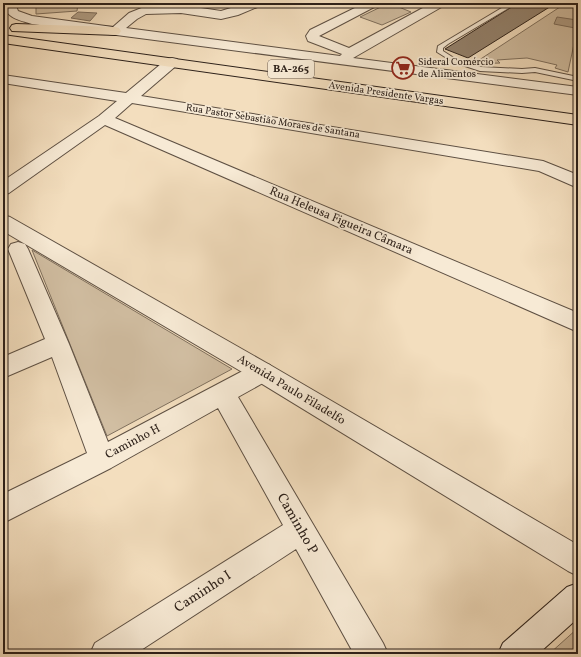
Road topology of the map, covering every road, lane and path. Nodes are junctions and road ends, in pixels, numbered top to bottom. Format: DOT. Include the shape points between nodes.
graph roads {
  1 [pos="9,3"];
  2 [pos="217,3"];
  3 [pos="258,3"];
  4 [pos="374,3"];
  5 [pos="441,3"];
  6 [pos="514,3"];
  7 [pos="181,9"];
  8 [pos="3,28"];
  9 [pos="3,31"];
  10 [pos="115,31"];
  11 [pos="3,39"];
  12 [pos="346,57"];
  13 [pos="172,62"];
  14 [pos="522,71"];
  15 [pos="561,75"];
  16 [pos="3,79"];
  17 [pos="578,79"];
  18 [pos="525,84"];
  19 [pos="553,88"];
  20 [pos="578,91"];
  21 [pos="129,98"];
  22 [pos="578,108"];
  23 [pos="104,119"];
  24 [pos="578,120"];
  25 [pos="578,182"];
  26 [pos="3,189"];
  27 [pos="3,222"];
  28 [pos="20,249"];
  29 [pos="578,322"];
  30 [pos="58,344"];
  31 [pos="3,368"];
  32 [pos="262,372"];
  33 [pos="222,394"];
  34 [pos="102,459"];
  35 [pos="3,509"];
  36 [pos="300,530"];
  37 [pos="578,561"];
  38 [pos="578,598"];
  39 [pos="106,654"];
  40 [pos="372,654"];
  41 [pos="514,654"];
  1 -- 10 [label="street" via="14,15 32,20"];
  2 -- 7 [label="street"];
  3 -- 7 [label="street" via="221,15"];
  4 -- 12 [label="street" via="312,36"];
  5 -- 12 [label="street"];
  6 -- 14 [label="lane" via="446,43 440,48 440,52 455,61 476,68"];
  7 -- 10 [label="street" via="144,11 133,16"];
  8 -- 10 [label="main road"];
  9 -- 22 [label="main road, Avenida Presidente Vargas / BA-265"];
  10 -- 12 [label="street"];
  11 -- 13 [label="main road, Avenida Presidente Vargas"];
  12 -- 18 [label="street"];
  13 -- 21 [label="street"];
  13 -- 24 [label="main road, Avenida Presidente Vargas"];
  14 -- 15 [label="lane" via="542,70"];
  14 -- 18 [label="lane"];
  15 -- 17 [label="lane"];
  15 -- 19 [label="lane"];
  16 -- 21 [label="street, Rua Pastor Sebastião Moraes de Santana"];
  18 -- 19 [label="street"];
  19 -- 20 [label="street"];
  21 -- 23 [label="street"];
  21 -- 25 [label="street, Rua Pastor Sebastião Moraes de Santana" via="542,166"];
  23 -- 26 [label="street"];
  23 -- 29 [label="street, Rua Heleusa Figueira Câmara"];
  27 -- 28 [label="street, Avenida Paulo Filadelfo"];
  28 -- 30 [label="street"];
  28 -- 32 [label="street, Avenida Paulo Filadelfo"];
  30 -- 31 [label="street"];
  30 -- 34 [label="street"];
  32 -- 33 [label="street, Caminho H"];
  32 -- 37 [label="street, Avenida Paulo Filadelfo"];
  33 -- 34 [label="street, Caminho H"];
  33 -- 36 [label="street, Caminho P"];
  34 -- 35 [label="street, Caminho H"];
  36 -- 39 [label="street, Caminho I"];
  36 -- 40 [label="street, Caminho P"];
  38 -- 41 [label="street"];
}
